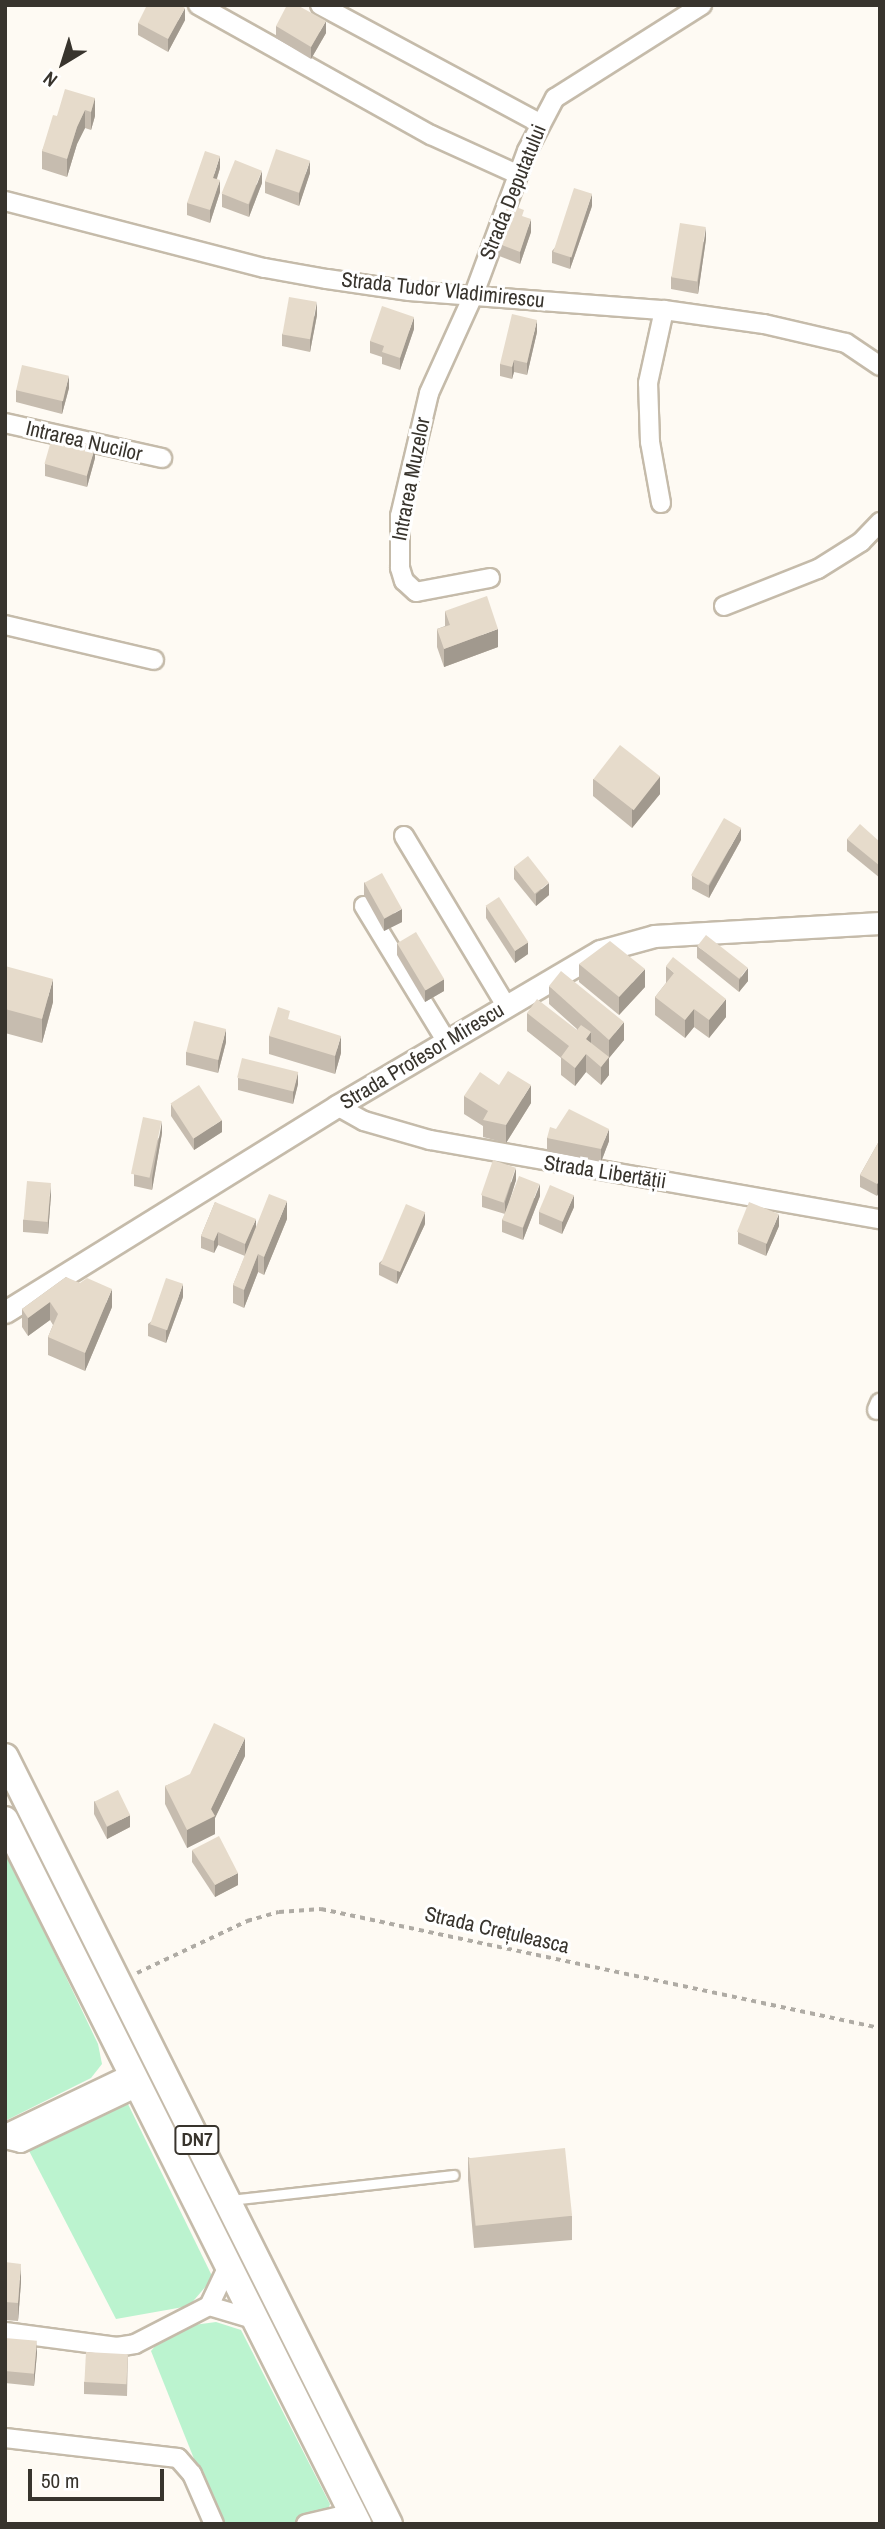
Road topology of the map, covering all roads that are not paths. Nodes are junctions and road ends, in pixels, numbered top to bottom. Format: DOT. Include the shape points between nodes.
graph roads {
  1 [pos="198,5"];
  2 [pos="320,5"];
  3 [pos="702,5"];
  4 [pos="539,123"];
  5 [pos="517,174"];
  6 [pos="5,201"];
  7 [pos="474,294"];
  8 [pos="664,310"];
  9 [pos="880,366"];
  10 [pos="5,423"];
  11 [pos="162,458"];
  12 [pos="661,503"];
  13 [pos="880,523"];
  14 [pos="490,578"];
  15 [pos="724,606"];
  16 [pos="5,625"];
  17 [pos="154,660"];
  18 [pos="404,836"];
  19 [pos="364,905"];
  20 [pos="880,923"];
  21 [pos="506,1006"];
  22 [pos="447,1042"];
  23 [pos="337,1106"];
  24 [pos="880,1219"];
  25 [pos="5,1312"];
  26 [pos="5,1757"];
  27 [pos="5,1820"];
  28 [pos="135,2081"];
  29 [pos="5,2134"];
  30 [pos="5,2140"];
  31 [pos="454,2175"];
  32 [pos="228,2200"];
  33 [pos="228,2266"];
  34 [pos="209,2306"];
  35 [pos="256,2320"];
  36 [pos="5,2332"];
  37 [pos="5,2438"];
  38 [pos="356,2518"];
  39 [pos="214,2524"];
  40 [pos="306,2524"];
  41 [pos="390,2524"];
  1 -- 5 [label="street" via="431,135"];
  2 -- 4 [label="street"];
  3 -- 4 [label="street, Strada Deputatului" via="568,87"];
  4 -- 5 [label="street, Strada Deputatului"];
  5 -- 7 [label="street, Strada Deputatului"];
  6 -- 7 [label="street, Strada Tudor Vladimirescu" via="265,268 409,291"];
  7 -- 8 [label="street, Strada Tudor Vladimirescu"];
  7 -- 14 [label="street, Intrarea Muzelor" via="429,393 400,516 397,555 404,581 416,593"];
  8 -- 9 [label="street, Strada Tudor Vladimirescu" via="823,336 846,343"];
  8 -- 12 [label="street" via="648,383 650,442"];
  10 -- 11 [label="street, Intrarea Nucilor"];
  13 -- 15 [label="street" via="861,542 818,569"];
  16 -- 17 [label="street"];
  18 -- 21 [label="street"];
  19 -- 22 [label="street"];
  20 -- 21 [label="street, Strada Profesor Mirescu" via="654,936 626,942 600,951"];
  21 -- 22 [label="street, Strada Profesor Mirescu"];
  22 -- 23 [label="street, Strada Profesor Mirescu"];
  23 -- 24 [label="street, Strada Libertății" via="364,1121 430,1140"];
  23 -- 25 [label="street, Strada Profesor Mirescu"];
  26 -- 32 [label="main road, DN7"];
  27 -- 28 [label="main road, DN7"];
  28 -- 29 [label="street"];
  28 -- 30 [label="street" via="21,2143"];
  28 -- 33 [label="main road, DN7"];
  31 -- 32 [label="lane"];
  32 -- 41 [label="main road, DN7"];
  33 -- 34 [label="street"];
  33 -- 35 [label="main road, DN7"];
  34 -- 35 [label="street"];
  34 -- 36 [label="street" via="135,2344 117,2347"];
  35 -- 38 [label="main road, DN7"];
  37 -- 39 [label="street" via="178,2458 192,2474"];
  38 -- 40 [label="street"];
}
